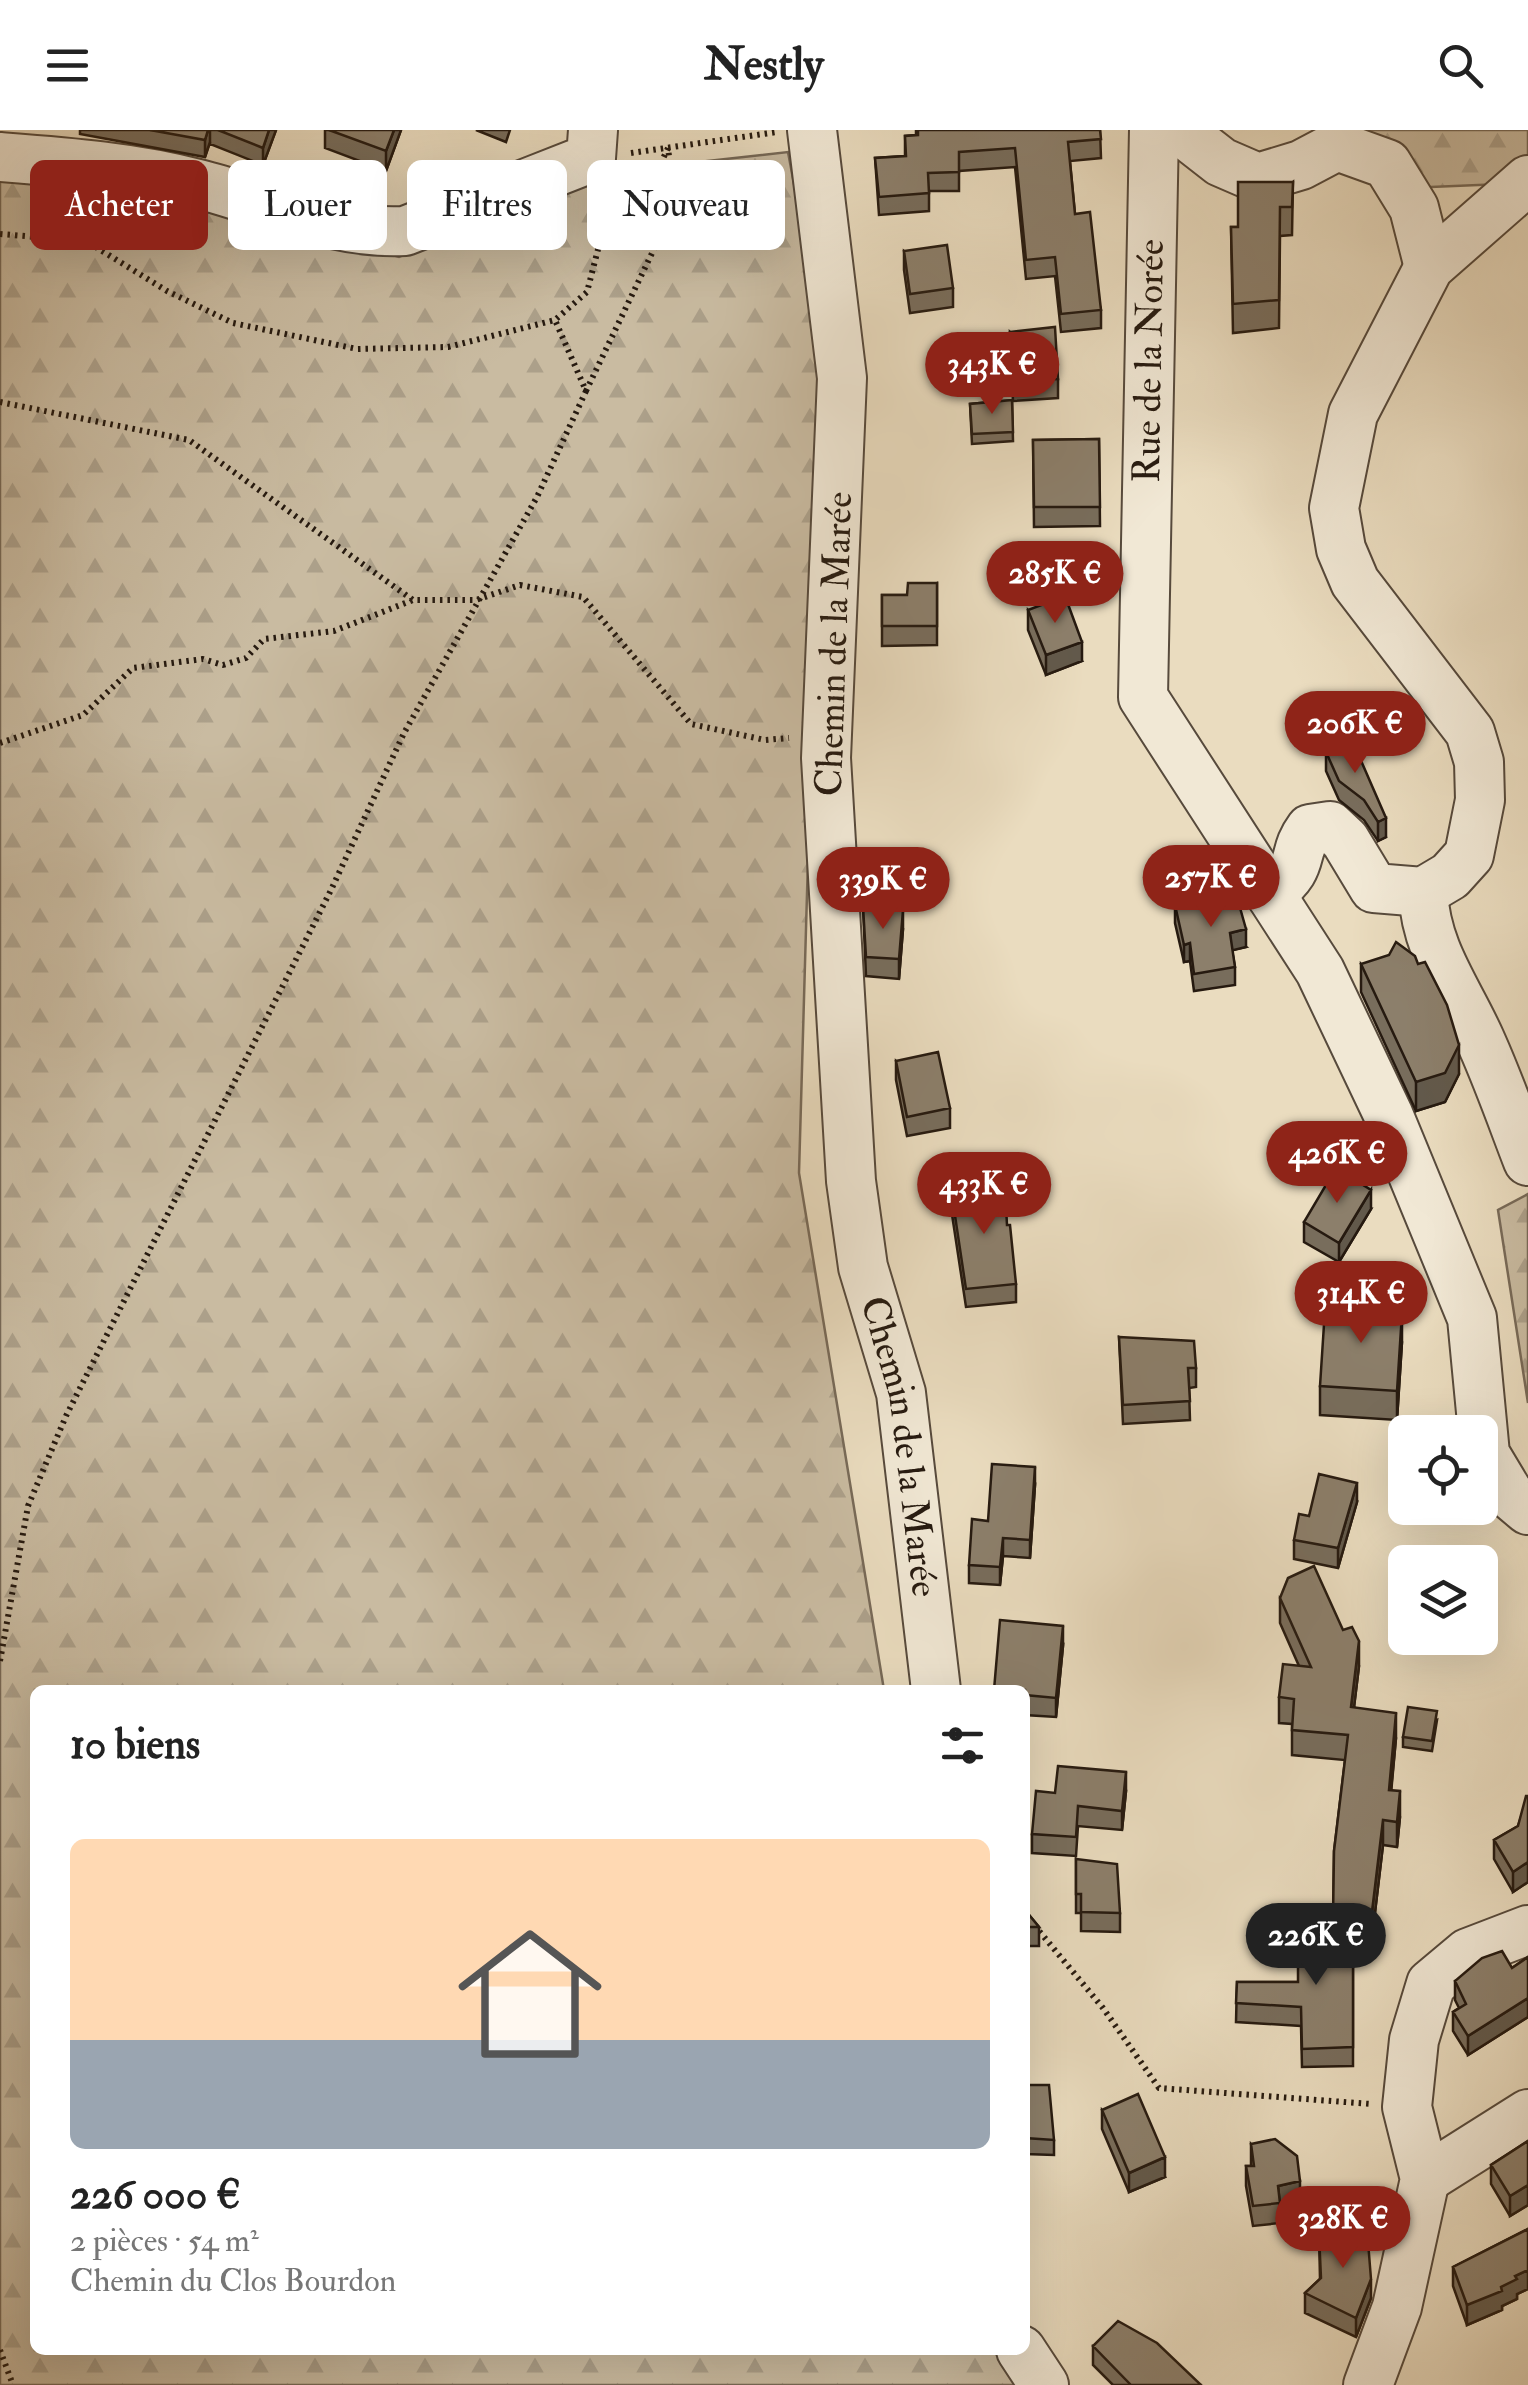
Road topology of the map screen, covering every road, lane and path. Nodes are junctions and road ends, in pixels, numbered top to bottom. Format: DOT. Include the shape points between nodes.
graph roads {
  1 [pos="788,130"];
  2 [pos="812,130"];
  3 [pos="1154,130"];
  4 [pos="1180,130"];
  5 [pos="592,144"];
  6 [pos="668,148"];
  7 [pos="0,157"];
  8 [pos="1528,180"];
  9 [pos="0,234"];
  10 [pos="1429,267"];
  11 [pos="555,320"];
  12 [pos="586,390"];
  13 [pos="0,402"];
  14 [pos="413,600"];
  15 [pos="476,600"];
  16 [pos="827,734"];
  17 [pos="0,743"];
  18 [pos="1422,892"];
  19 [pos="1270,894"];
  20 [pos="1528,1162"];
  21 [pos="1528,1510"];
  22 [pos="0,1661"];
  23 [pos="935,1685"];
  24 [pos="1030,1920"];
  25 [pos="1528,1930"];
  26 [pos="1407,2107"];
  27 [pos="1528,2114"];
  28 [pos="1425,2180"];
  29 [pos="0,2350"];
  30 [pos="1024,2355"];
  31 [pos="13,2385"];
  32 [pos="1044,2385"];
  33 [pos="1368,2385"];
  1 -- 6 [label="path"];
  2 -- 16 [label="street, Chemin de la Marée" via="842,378"];
  3 -- 19 [label="street, Rue de la Norée" via="1143,696"];
  4 -- 10 [label="street" via="1221,162 1258,178 1337,146 1387,164 1414,208"];
  5 -- 7 [label="street" via="406,232 374,233 189,182"];
  6 -- 11 [label="path" via="651,184 616,207 587,292"];
  6 -- 12 [label="path" via="674,190 665,226"];
  8 -- 10 [label="street"];
  9 -- 11 [label="path" via="86,241 233,323 357,350 448,346"];
  10 -- 18 [label="street" via="1353,414 1334,508 1355,582 1470,732 1478,762 1480,800 1470,855"];
  11 -- 12 [label="path"];
  12 -- 15 [label="path" via="537,498"];
  13 -- 14 [label="path" via="189,440"];
  14 -- 15 [label="path"];
  14 -- 17 [label="path" via="334,632 264,638 246,658 224,664 202,659 133,668 83,715"];
  15 -- 16 [label="path" via="520,585 582,597 691,724 765,740"];
  15 -- 22 [label="path" via="66,1416 28,1506"];
  16 -- 23 [label="street, Chemin de la Marée" via="851,1181 863,1267 901,1393"];
  18 -- 19 [label="street" via="1374,888 1330,826 1310,828 1294,876"];
  18 -- 20 [label="street" via="1425,926 1443,974 1481,1041"];
  19 -- 21 [label="street, Rue de la Norée" via="1320,972 1388,1114 1472,1318 1485,1454"];
  24 -- 26 [label="path" via="1160,2088"];
  25 -- 26 [label="street" via="1468,1953 1430,1984 1414,2040"];
  26 -- 28 [label="street"];
  27 -- 28 [label="street"];
  28 -- 33 [label="street" via="1397,2307"];
  29 -- 31 [label="path"];
  30 -- 32 [label="street"];
}
